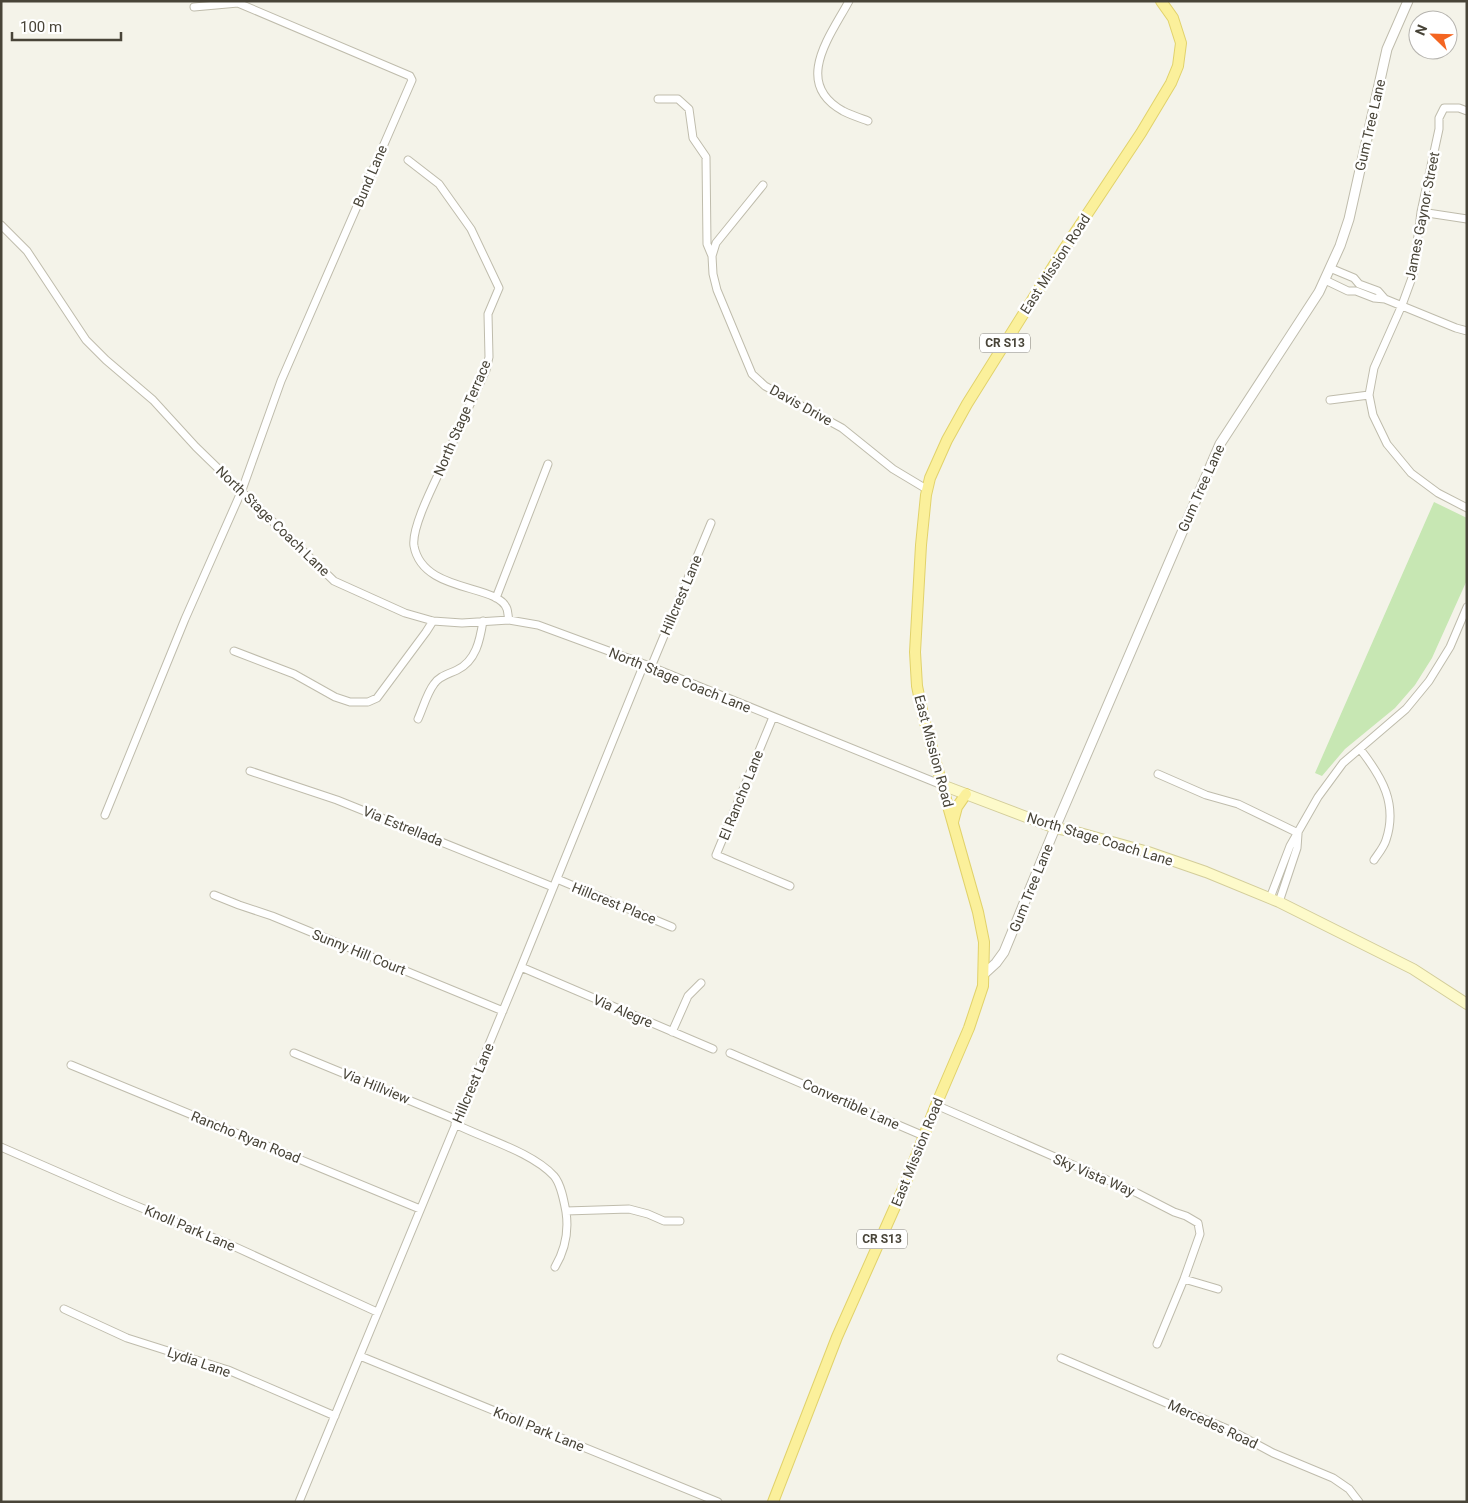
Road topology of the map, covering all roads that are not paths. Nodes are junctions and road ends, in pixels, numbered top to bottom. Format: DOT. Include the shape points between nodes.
graph roads {
  1 [pos="849,1"];
  2 [pos="1161,1"];
  3 [pos="1408,1"];
  4 [pos="194,6"];
  5 [pos="658,99"];
  6 [pos="1467,111"];
  7 [pos="868,121"];
  8 [pos="408,160"];
  9 [pos="763,186"];
  10 [pos="1421,212"];
  11 [pos="1467,219"];
  12 [pos="1,225"];
  13 [pos="712,256"];
  14 [pos="1330,268"];
  15 [pos="1325,280"];
  16 [pos="1384,299"];
  17 [pos="1402,305"];
  18 [pos="1467,330"];
  19 [pos="1369,395"];
  20 [pos="1330,400"];
  21 [pos="548,464"];
  22 [pos="242,490"];
  23 [pos="928,490"];
  24 [pos="1467,508"];
  25 [pos="711,523"];
  26 [pos="496,598"];
  27 [pos="1467,607"];
  28 [pos="508,620"];
  29 [pos="433,621"];
  30 [pos="483,621"];
  31 [pos="234,650"];
  32 [pos="644,664"];
  33 [pos="651,667"];
  34 [pos="773,717"];
  35 [pos="418,719"];
  36 [pos="1360,749"];
  37 [pos="250,771"];
  38 [pos="1158,774"];
  39 [pos="942,785"];
  40 [pos="966,794"];
  41 [pos="105,815"];
  42 [pos="953,823"];
  43 [pos="1055,828"];
  44 [pos="1298,833"];
  45 [pos="1374,860"];
  46 [pos="557,879"];
  47 [pos="790,886"];
  48 [pos="553,887"];
  49 [pos="214,895"];
  50 [pos="1274,900"];
  51 [pos="672,927"];
  52 [pos="521,967"];
  53 [pos="984,974"];
  54 [pos="701,983"];
  55 [pos="1467,1004"];
  56 [pos="503,1011"];
  57 [pos="672,1032"];
  58 [pos="713,1049"];
  59 [pos="294,1053"];
  60 [pos="730,1053"];
  61 [pos="71,1065"];
  62 [pos="936,1105"];
  63 [pos="456,1122"];
  64 [pos="924,1136"];
  65 [pos="1,1147"];
  66 [pos="420,1210"];
  67 [pos="566,1211"];
  68 [pos="680,1221"];
  69 [pos="555,1267"];
  70 [pos="1184,1279"];
  71 [pos="1218,1289"];
  72 [pos="64,1309"];
  73 [pos="377,1312"];
  74 [pos="1157,1344"];
  75 [pos="360,1356"];
  76 [pos="1060,1358"];
  77 [pos="334,1416"];
  78 [pos="299,1502"];
  79 [pos="718,1502"];
  80 [pos="774,1502"];
  81 [pos="1359,1502"];
  1 -- 7 [label="street" via="826,43 817,66 818,80 832,103"];
  2 -- 23 [label="main road, East Mission Road / CR S13" via="1173,18 1181,43 1178,66 1171,83 967,404 946,440"];
  3 -- 14 [label="street, Gum Tree Lane" via="1387,49 1349,219"];
  4 -- 22 [label="street, Bund Lane" via="238,3 410,76 412,80 281,381"];
  5 -- 13 [label="street, Davis Drive" via="678,99 689,109 693,138 706,157 707,244"];
  6 -- 10 [label="street, James Gaynor Street" via="1444,108 1439,118"];
  8 -- 26 [label="street, North Stage Terrace" via="445,192 471,229 499,288 488,314 489,357 486,370 421,515 414,543 423,567 429,573"];
  9 -- 13 [label="street" via="716,243"];
  10 -- 11 [label="street"];
  10 -- 17 [label="street, James Gaynor Street" via="1413,275"];
  12 -- 22 [label="street, North Stage Coach Lane" via="27,251 86,340 153,400"];
  13 -- 23 [label="street, Davis Drive" via="718,290 752,374 765,386 842,428 893,469"];
  14 -- 15 [label="street, Gum Tree Lane"];
  14 -- 16 [label="street" via="1354,278"];
  15 -- 16 [label="street" via="1348,291"];
  15 -- 43 [label="street, Gum Tree Lane" via="1220,444"];
  16 -- 17 [label="street"];
  17 -- 18 [label="street"];
  17 -- 19 [label="street, James Gaynor Street" via="1374,368"];
  19 -- 20 [label="street"];
  19 -- 24 [label="street, James Gaynor Street" via="1373,415 1387,444 1411,473"];
  21 -- 26 [label="street"];
  22 -- 29 [label="street, North Stage Coach Lane" via="334,581 405,614"];
  22 -- 41 [label="street"];
  23 -- 39 [label="main road, East Mission Road / CR S13" via="921,545 915,652 917,686"];
  25 -- 33 [label="street, Hillcrest Lane"];
  26 -- 28 [label="street" via="504,603"];
  27 -- 36 [label="street" via="1450,647 1429,681 1406,709"];
  28 -- 30 [label="street, North Stage Coach Lane"];
  28 -- 32 [label="street, North Stage Coach Lane" via="538,625"];
  29 -- 30 [label="street, North Stage Coach Lane"];
  29 -- 31 [label="street" via="377,698 368,702 350,702 336,697 294,674"];
  30 -- 35 [label="street" via="469,663 434,683"];
  32 -- 33 [label="street, North Stage Coach Lane"];
  32 -- 46 [label="street, Hillcrest Lane"];
  33 -- 34 [label="street, North Stage Coach Lane"];
  34 -- 39 [label="street, North Stage Coach Lane"];
  34 -- 47 [label="street, El Rancho Lane" via="716,855"];
  36 -- 44 [label="street" via="1343,763 1323,790"];
  36 -- 45 [label="street" via="1385,786 1392,815 1386,841"];
  37 -- 48 [label="street, Via Estrellada" via="337,800"];
  38 -- 44 [label="street" via="1206,795 1238,804"];
  39 -- 40 [label="main road, North Stage Coach Lane"];
  39 -- 42 [label="main road, East Mission Road / CR S13"];
  40 -- 42 [label="main road" via="957,807"];
  40 -- 43 [label="main road, North Stage Coach Lane"];
  42 -- 53 [label="main road, East Mission Road / CR S13" via="978,912 984,942"];
  43 -- 50 [label="main road, North Stage Coach Lane" via="1148,852"];
  43 -- 53 [label="street, Gum Tree Lane" via="1004,952"];
  44 -- 50 [label="street" via="1297,848"];
  46 -- 48 [label="street, Hillcrest Lane"];
  46 -- 51 [label="street, Hillcrest Place"];
  48 -- 52 [label="street, Hillcrest Lane"];
  49 -- 56 [label="street, Sunny Hill Court"];
  50 -- 55 [label="main road, North Stage Coach Lane" via="1413,969"];
  52 -- 56 [label="street, Hillcrest Lane"];
  52 -- 57 [label="street, Via Alegre"];
  53 -- 62 [label="main road, East Mission Road / CR S13" via="969,1028"];
  54 -- 57 [label="street" via="688,996"];
  56 -- 63 [label="street, Hillcrest Lane"];
  57 -- 58 [label="street, Via Alegre"];
  59 -- 63 [label="street, Via Hillview"];
  60 -- 64 [label="street, Convertible Lane"];
  61 -- 66 [label="street, Rancho Ryan Road"];
  62 -- 64 [label="main road, East Mission Road / CR S13"];
  62 -- 70 [label="street, Sky Vista Way" via="1198,1223 1200,1234"];
  63 -- 66 [label="street, Hillcrest Lane"];
  63 -- 67 [label="street, Via Hillview" via="537,1161 555,1177"];
  64 -- 80 [label="main road, East Mission Road / CR S13" via="837,1337"];
  65 -- 73 [label="street, Knoll Park Lane" via="231,1245"];
  66 -- 73 [label="street, Hillcrest Lane"];
  67 -- 68 [label="street" via="629,1209 664,1221"];
  67 -- 69 [label="street, Via Hillview" via="568,1224 564,1251"];
  70 -- 71 [label="street"];
  70 -- 74 [label="street, Sky Vista Way"];
  72 -- 77 [label="street, Lydia Lane" via="127,1338 228,1370"];
  73 -- 75 [label="street, Hillcrest Lane"];
  75 -- 77 [label="street, Hillcrest Lane"];
  75 -- 79 [label="street, Knoll Park Lane"];
  76 -- 81 [label="street, Mercedes Road" via="1333,1478 1350,1489"];
  77 -- 78 [label="street, Hillcrest Lane"];
}
